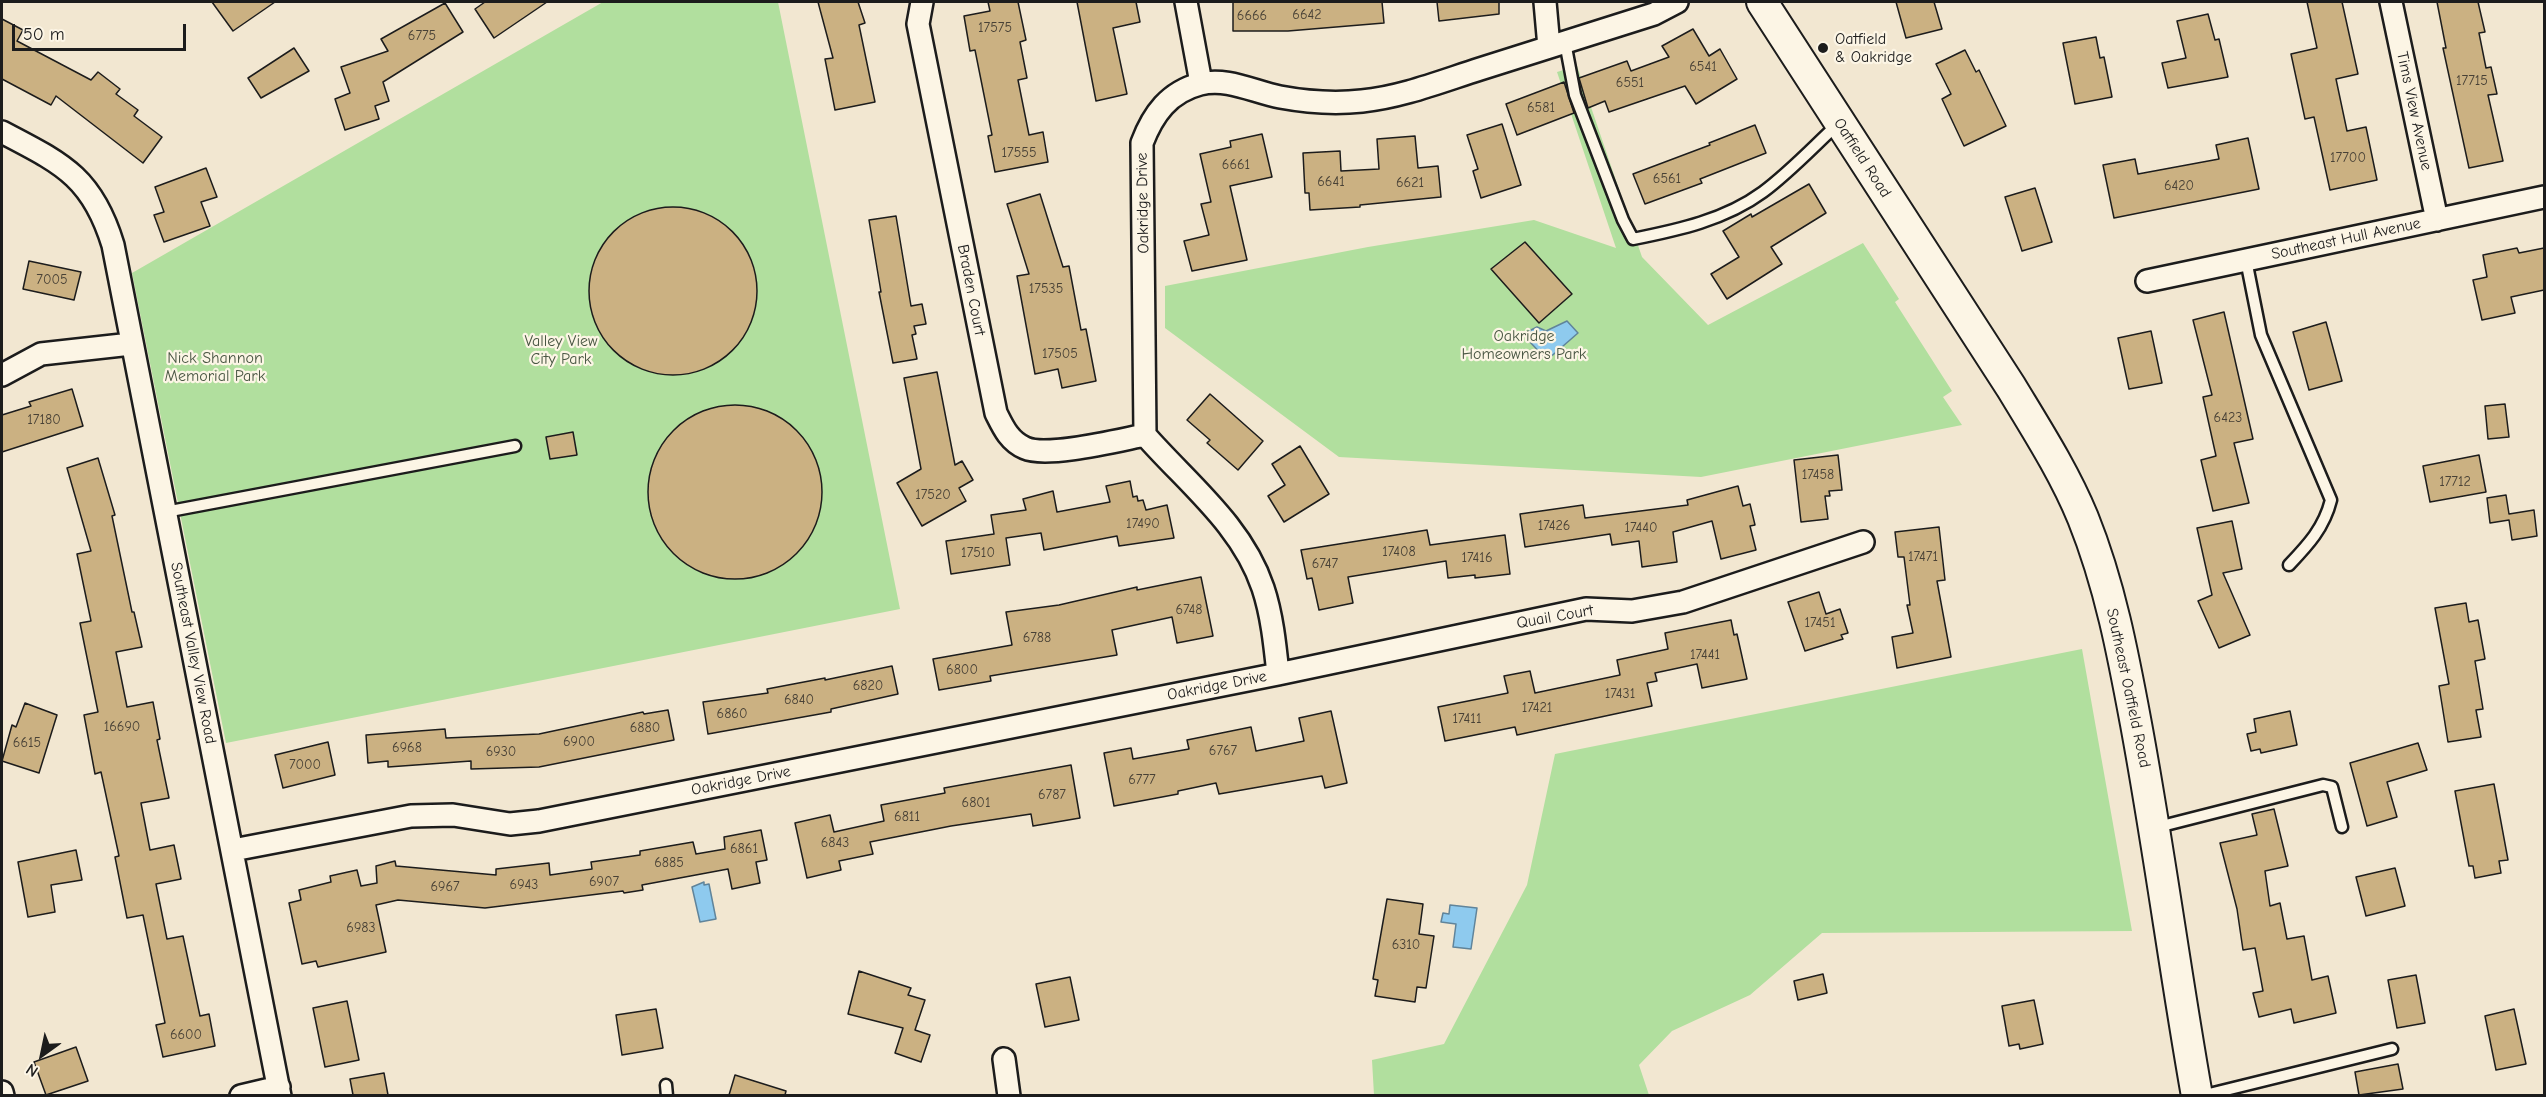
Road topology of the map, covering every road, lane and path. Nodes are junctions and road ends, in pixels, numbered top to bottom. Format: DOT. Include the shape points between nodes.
graph roads {
  1 [pos="922,2"];
  2 [pos="1186,2"];
  3 [pos="1545,2"];
  4 [pos="1677,2"];
  5 [pos="1762,2"];
  6 [pos="2391,2"];
  7 [pos="1557,45"];
  8 [pos="1201,83"];
  9 [pos="1840,123"];
  10 [pos="2,132"];
  11 [pos="2544,197"];
  12 [pos="2437,220"];
  13 [pos="2246,261"];
  14 [pos="2147,282"];
  15 [pos="1964,314"];
  16 [pos="131,344"];
  17 [pos="2,375"];
  18 [pos="1145,435"];
  19 [pos="515,446"];
  20 [pos="165,512"];
  21 [pos="1863,542"];
  22 [pos="2289,565"];
  23 [pos="1278,674"];
  24 [pos="2342,827"];
  25 [pos="2154,828"];
  26 [pos="233,850"];
  27 [pos="2392,1049"];
  28 [pos="1004,1059"];
  29 [pos="280,1091"];
  30 [pos="241,1095"];
  31 [pos="1008,1095"];
  32 [pos="2199,1095"];
  1 -- 18 [label="street, Braden Court" via="918,24 996,413 1005,434 1025,449 1050,452"];
  2 -- 8 [label="street"];
  3 -- 7 [label="street"];
  4 -- 7 [label="street, Oakridge Drive" via="1654,14"];
  5 -- 9 [label="main road, Oatfield Road"];
  6 -- 12 [label="street, Tims View Avenue"];
  7 -- 8 [label="street, Oakridge Drive" via="1392,96 1364,101 1311,101 1228,83"];
  7 -- 9 [label="lane" via="1633,239 1716,219 1763,192"];
  8 -- 18 [label="street, Oakridge Drive" via="1163,104 1142,143"];
  9 -- 15 [label="main road, Oatfield Road"];
  10 -- 16 [label="street, Southeast Valley View Road" via="56,160 92,196 112,245"];
  11 -- 12 [label="street, Southeast Hull Avenue"];
  12 -- 13 [label="street, Southeast Hull Avenue"];
  13 -- 14 [label="street, Southeast Hull Avenue"];
  13 -- 22 [label="lane" via="2261,335 2331,500 2315,537"];
  15 -- 25 [label="main road, Southeast Oatfield Road" via="2046,446 2083,519 2105,580 2119,639"];
  16 -- 17 [label="street" via="41,354"];
  16 -- 20 [label="street, Southeast Valley View Road"];
  18 -- 23 [label="street, Oakridge Drive" via="1210,503 1252,564 1263,587"];
  19 -- 20 [label="lane"];
  20 -- 26 [label="street, Southeast Valley View Road"];
  21 -- 23 [label="street, Quail Court" via="1683,602 1632,611 1586,609"];
  23 -- 26 [label="street, Oakridge Drive" via="539,821 510,824 453,815 411,816"];
  24 -- 25 [label="lane" via="2332,787 2323,785"];
  25 -- 32 [label="main road, Southeast Oatfield Road"];
  26 -- 29 [label="street, Southeast Valley View Road"];
  27 -- 32 [label="lane"];
  28 -- 31 [label="street"];
  29 -- 30 [label="street"];
}
